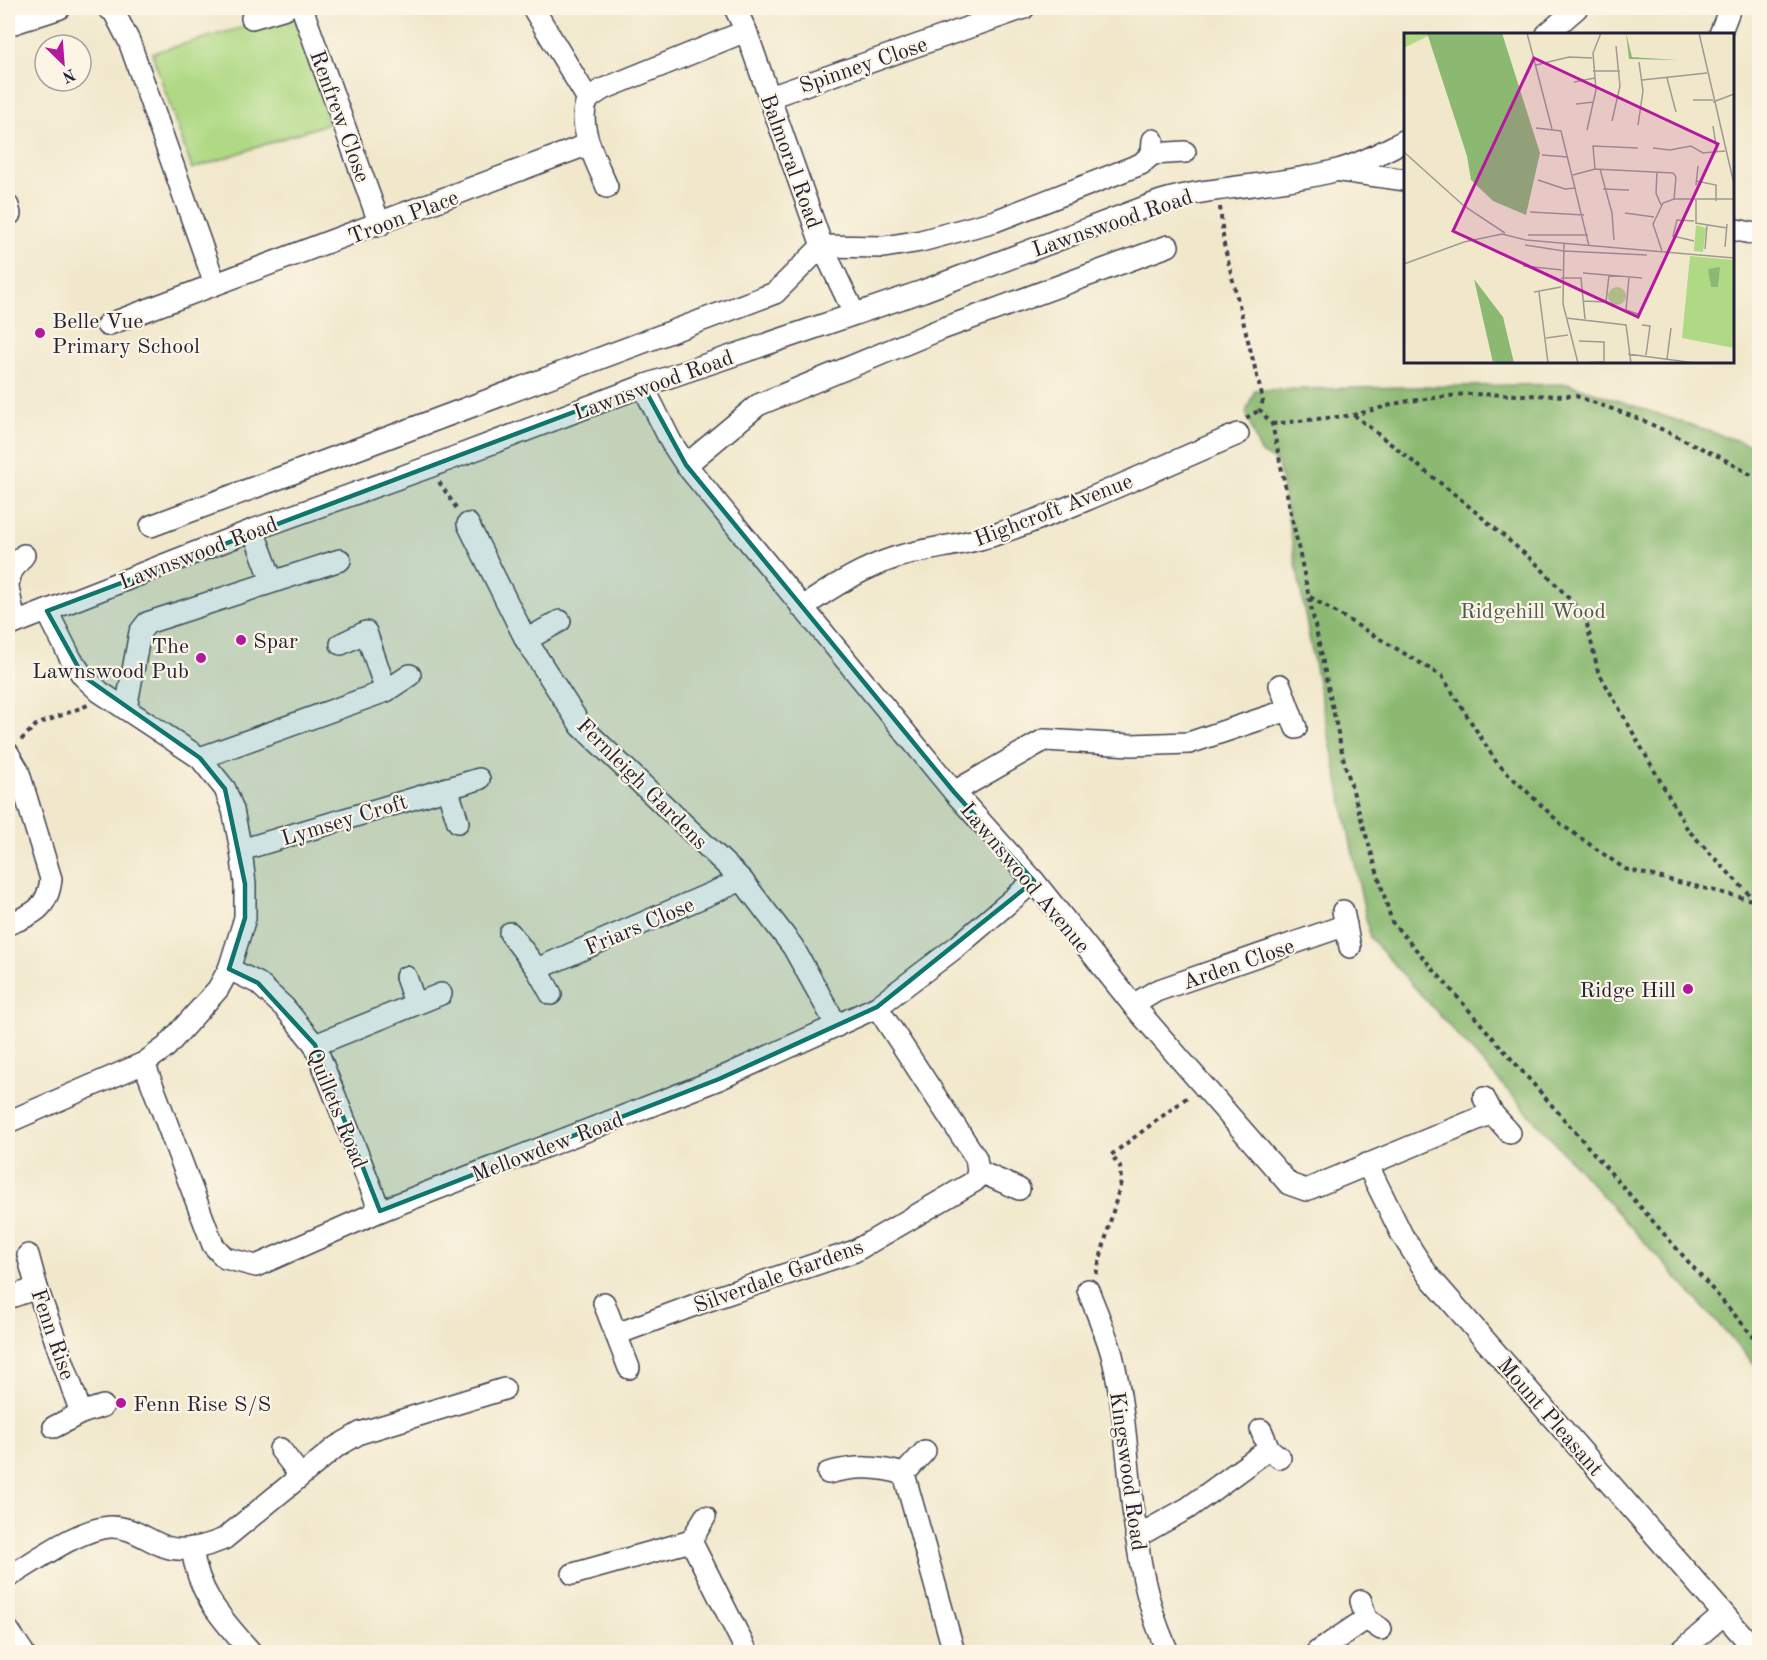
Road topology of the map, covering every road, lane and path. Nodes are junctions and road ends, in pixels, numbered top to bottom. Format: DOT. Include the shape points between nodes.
graph roads {
  1 [pos="60,8"];
  2 [pos="108,8"];
  3 [pos="286,8"];
  4 [pos="302,8"];
  5 [pos="533,8"];
  6 [pos="735,8"];
  7 [pos="1024,8"];
  8 [pos="1577,8"];
  9 [pos="1730,8"];
  10 [pos="252,18"];
  11 [pos="8,25"];
  12 [pos="746,31"];
  13 [pos="1548,33"];
  14 [pos="1720,33"];
  15 [pos="770,97"];
  16 [pos="588,99"];
  17 [pos="1404,141"];
  18 [pos="589,144"];
  19 [pos="1185,152"];
  20 [pos="1336,171"];
  21 [pos="1404,180"];
  22 [pos="607,187"];
  23 [pos="1218,188"];
  24 [pos="380,225"];
  25 [pos="1734,230"];
  26 [pos="1760,236"];
  27 [pos="822,246"];
  28 [pos="1168,246"];
  29 [pos="215,284"];
  30 [pos="854,313"];
  31 [pos="107,326"];
  32 [pos="643,386"];
  33 [pos="1354,415"];
  34 [pos="1272,424"];
  35 [pos="1239,434"];
  36 [pos="686,465"];
  37 [pos="429,467"];
  38 [pos="1760,480"];
  39 [pos="468,524"];
  40 [pos="151,526"];
  41 [pos="253,530"];
  42 [pos="24,555"];
  43 [pos="340,560"];
  44 [pos="272,581"];
  45 [pos="8,585"];
  46 [pos="1310,597"];
  47 [pos="802,608"];
  48 [pos="47,611"];
  49 [pos="560,621"];
  50 [pos="11,624"];
  51 [pos="526,640"];
  52 [pos="341,644"];
  53 [pos="410,675"];
  54 [pos="1280,685"];
  55 [pos="386,691"];
  56 [pos="118,704"];
  57 [pos="8,753"];
  58 [pos="200,758"];
  59 [pos="479,779"];
  60 [pos="447,788"];
  61 [pos="954,792"];
  62 [pos="458,822"];
  63 [pos="241,850"];
  64 [pos="742,880"];
  65 [pos="1034,881"];
  66 [pos="1754,900"];
  67 [pos="1760,906"];
  68 [pos="8,924"];
  69 [pos="510,933"];
  70 [pos="1350,947"];
  71 [pos="229,969"];
  72 [pos="537,969"];
  73 [pos="406,977"];
  74 [pos="441,994"];
  75 [pos="551,994"];
  76 [pos="415,1003"];
  77 [pos="1133,1005"];
  78 [pos="877,1007"];
  79 [pos="837,1026"];
  80 [pos="315,1045"];
  81 [pos="144,1063"];
  82 [pos="1202,1086"];
  83 [pos="8,1122"];
  84 [pos="1510,1132"];
  85 [pos="1367,1164"];
  86 [pos="978,1171"];
  87 [pos="1019,1189"];
  88 [pos="380,1211"];
  89 [pos="28,1254"];
  90 [pos="37,1288"];
  91 [pos="1088,1290"];
  92 [pos="8,1298"];
  93 [pos="604,1303"];
  94 [pos="617,1334"];
  95 [pos="1760,1344"];
  96 [pos="629,1368"];
  97 [pos="504,1389"];
  98 [pos="103,1406"];
  99 [pos="81,1413"];
  100 [pos="54,1427"];
  101 [pos="1270,1446"];
  102 [pos="280,1449"];
  103 [pos="925,1451"];
  104 [pos="828,1473"];
  105 [pos="904,1474"];
  106 [pos="300,1475"];
  107 [pos="705,1516"];
  108 [pos="1136,1537"];
  109 [pos="691,1541"];
  110 [pos="192,1548"];
  111 [pos="573,1574"];
  112 [pos="8,1577"];
  113 [pos="1724,1614"];
  114 [pos="1370,1616"];
  115 [pos="8,1630"];
  116 [pos="23,1653"];
  117 [pos="251,1653"];
  118 [pos="747,1653"];
  119 [pos="954,1653"];
  120 [pos="1168,1653"];
  121 [pos="1317,1653"];
  122 [pos="1680,1653"];
  123 [pos="1757,1653"];
  1 -- 11 [label="street"];
  2 -- 29 [label="street" via="129,40"];
  3 -- 10 [label="street"];
  4 -- 24 [label="street, Renfrew Close"];
  5 -- 16 [label="street"];
  6 -- 12 [label="street, Balmoral Road"];
  7 -- 15 [label="street, Spinney Close"];
  8 -- 13 [label="street"];
  9 -- 14 [label="street"];
  12 -- 15 [label="street, Balmoral Road"];
  12 -- 16 [label="street" via="601,90"];
  15 -- 27 [label="street, Balmoral Road"];
  16 -- 18 [label="street" via="583,109"];
  17 -- 20 [label="street"];
  18 -- 22 [label="street"];
  18 -- 24 [label="street, Troon Place"];
  19 -- 27 [label="street" via="1152,147 1141,164 995,220 921,241 884,247"];
  20 -- 21 [label="street"];
  20 -- 23 [label="street, Lawnswood Road"];
  23 -- 30 [label="street, Lawnswood Road" via="1161,201"];
  23 -- 34 [label="path" via="1224,245 1263,400 1260,410"];
  24 -- 29 [label="street, Troon Place"];
  25 -- 26 [label="street"];
  27 -- 30 [label="street, Balmoral Road"];
  27 -- 40 [label="street" via="774,293"];
  28 -- 36 [label="street" via="939,330 758,405"];
  29 -- 31 [label="street, Troon Place"];
  30 -- 32 [label="street, Lawnswood Road"];
  32 -- 36 [label="street, Lawnswood Avenue" via="670,442"];
  32 -- 37 [label="street, Lawnswood Road"];
  33 -- 34 [label="path"];
  33 -- 38 [label="path" via="1402,402 1465,394 1576,396 1640,419 1720,456"];
  33 -- 66 [label="path" via="1539,566 1585,616 1598,671 1688,830"];
  34 -- 46 [label="path"];
  35 -- 47 [label="street, Highcroft Avenue" via="994,535 871,567 835,584"];
  36 -- 47 [label="street, Lawnswood Avenue"];
  37 -- 39 [label="path"];
  37 -- 41 [label="street, Lawnswood Road"];
  39 -- 51 [label="street, Fernleigh Gardens"];
  41 -- 44 [label="street"];
  41 -- 48 [label="street, Lawnswood Road"];
  42 -- 45 [label="street" via="11,572"];
  43 -- 44 [label="street"];
  44 -- 56 [label="street" via="147,623 140,633"];
  45 -- 50 [label="street"];
  46 -- 66 [label="path" via="1442,676 1497,763 1562,825 1625,869"];
  46 -- 95 [label="path" via="1344,761 1392,922"];
  47 -- 61 [label="street, Lawnswood Avenue"];
  48 -- 50 [label="street, Lawnswood Road"];
  48 -- 56 [label="street" via="83,676"];
  49 -- 51 [label="street"];
  51 -- 64 [label="street, Fernleigh Gardens" via="581,726"];
  52 -- 55 [label="street" via="366,632"];
  53 -- 55 [label="street"];
  54 -- 61 [label="street" via="1292,719 1189,742 1131,745 1044,740"];
  55 -- 58 [label="street"];
  56 -- 57 [label="path" via="36,725"];
  56 -- 58 [label="street"];
  57 -- 68 [label="street" via="18,770 51,879 43,906 31,916"];
  58 -- 63 [label="street" via="225,789"];
  59 -- 60 [label="street, Lymsey Croft"];
  60 -- 62 [label="street"];
  60 -- 63 [label="street, Lymsey Croft"];
  61 -- 65 [label="street, Lawnswood Avenue"];
  63 -- 71 [label="street" via="245,918"];
  64 -- 72 [label="street, Friars Close"];
  64 -- 79 [label="street, Fernleigh Gardens" via="793,947"];
  65 -- 77 [label="street, Lawnswood Avenue"];
  65 -- 78 [label="street, Mellowdew Road"];
  66 -- 67 [label="path"];
  69 -- 72 [label="street"];
  70 -- 77 [label="street, Arden Close" via="1344,918 1156,992"];
  71 -- 80 [label="street, Quillets Road" via="258,983"];
  71 -- 81 [label="street" via="185,1029"];
  72 -- 75 [label="street"];
  73 -- 76 [label="street"];
  74 -- 76 [label="street"];
  76 -- 80 [label="street"];
  77 -- 82 [label="street, Lawnswood Avenue"];
  78 -- 79 [label="street, Mellowdew Road"];
  78 -- 86 [label="street" via="976,1158"];
  79 -- 88 [label="street, Mellowdew Road" via="719,1079"];
  80 -- 88 [label="street, Quillets Road"];
  81 -- 83 [label="street"];
  81 -- 88 [label="street, Mellowdew Road" via="213,1245 225,1258 256,1266"];
  82 -- 85 [label="street, Lawnswood Avenue" via="1296,1189 1306,1190"];
  82 -- 91 [label="path" via="1111,1155 1120,1166 1121,1182 1096,1275"];
  84 -- 85 [label="street, Lawnswood Avenue" via="1488,1106"];
  85 -- 113 [label="street, Mount Pleasant" via="1402,1235 1428,1275"];
  86 -- 87 [label="street"];
  86 -- 94 [label="street, Silverdale Gardens" via="975,1181 963,1190 855,1251"];
  89 -- 90 [label="street, Fenn Rise"];
  90 -- 92 [label="street"];
  90 -- 99 [label="street, Fenn Rise"];
  91 -- 108 [label="street, Kingswood Road" via="1112,1354"];
  93 -- 94 [label="street"];
  94 -- 96 [label="street"];
  97 -- 106 [label="street" via="360,1433"];
  98 -- 99 [label="street"];
  99 -- 100 [label="street"];
  101 -- 108 [label="street" via="1188,1508"];
  102 -- 106 [label="street"];
  103 -- 105 [label="street"];
  104 -- 105 [label="street" via="879,1467"];
  105 -- 119 [label="street"];
  106 -- 110 [label="street" via="224,1539"];
  107 -- 109 [label="street"];
  108 -- 120 [label="street, Kingswood Road" via="1160,1636"];
  109 -- 111 [label="street"];
  109 -- 118 [label="street"];
  110 -- 112 [label="street" via="166,1547 126,1527 90,1530"];
  110 -- 117 [label="street" via="195,1571 213,1608"];
  113 -- 122 [label="street"];
  113 -- 123 [label="street, Mount Pleasant"];
  114 -- 121 [label="street"];
  115 -- 116 [label="street"];
}
